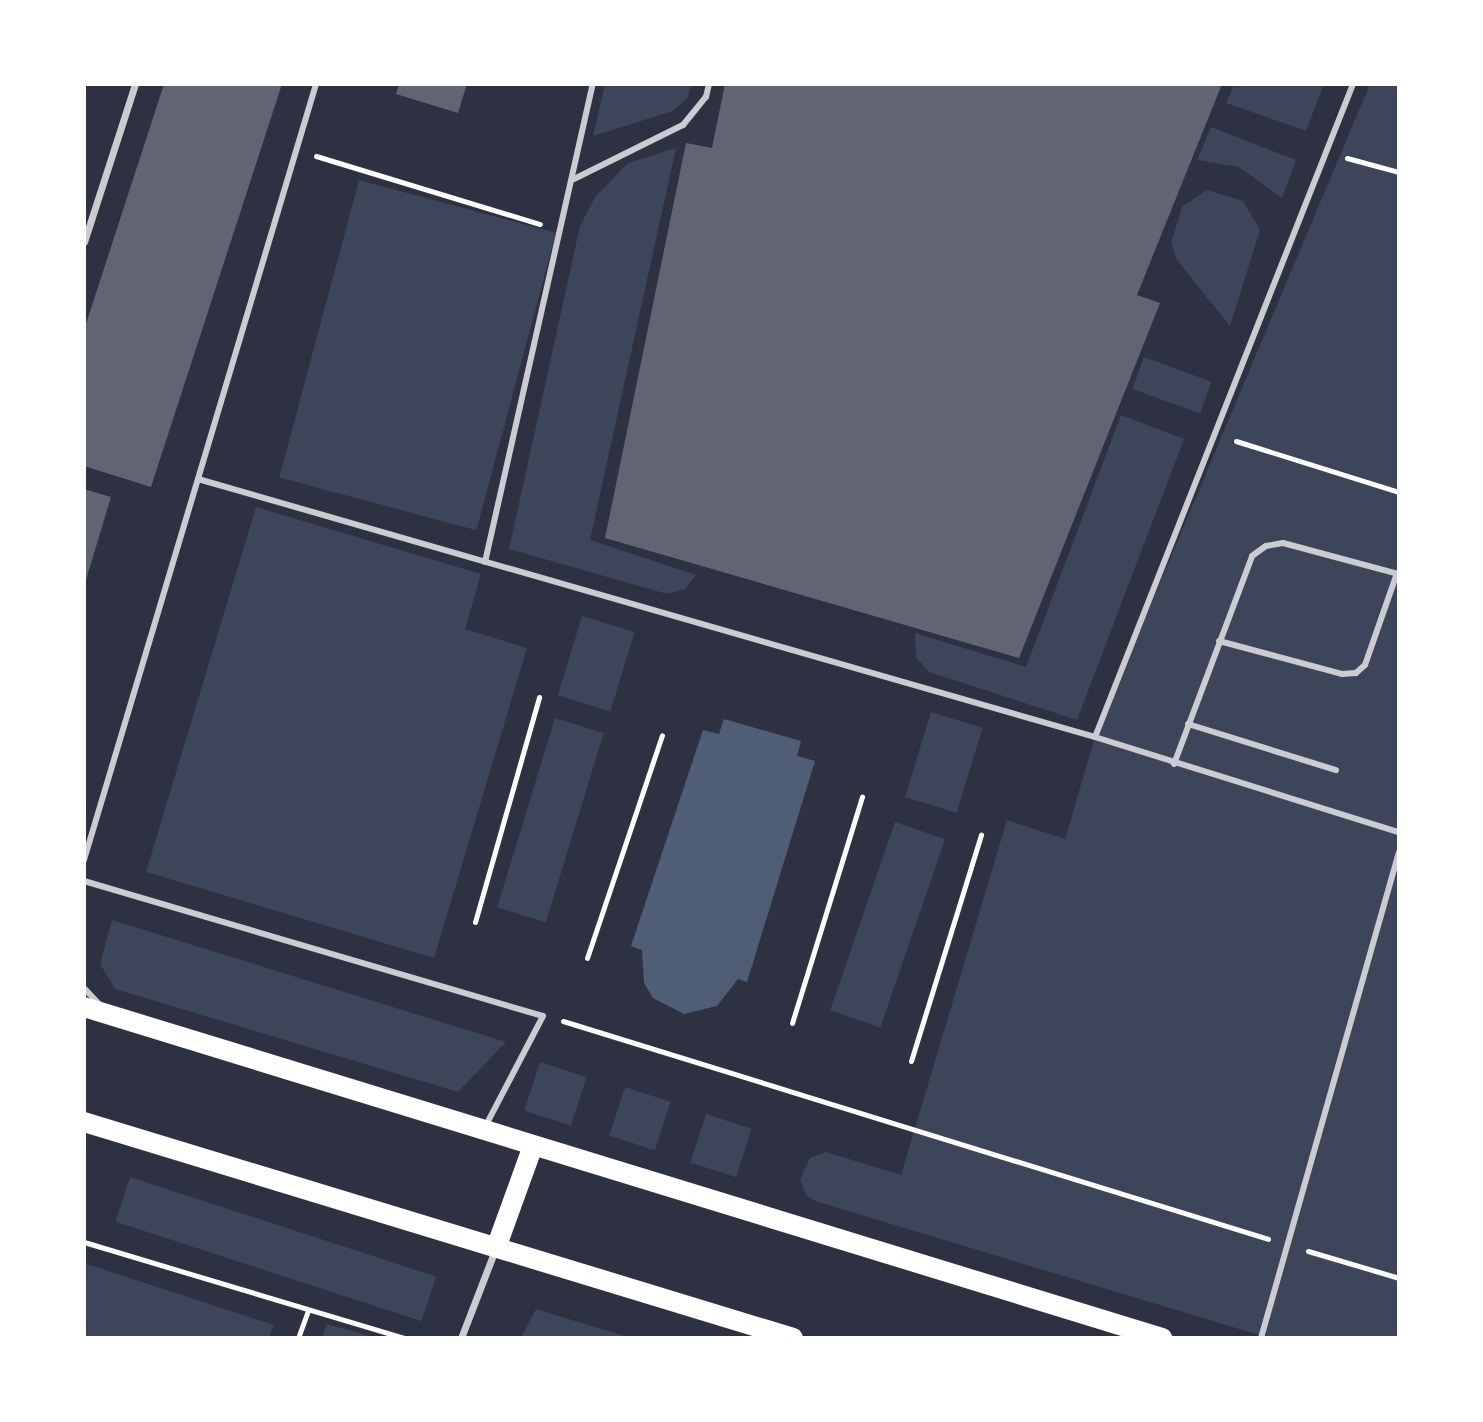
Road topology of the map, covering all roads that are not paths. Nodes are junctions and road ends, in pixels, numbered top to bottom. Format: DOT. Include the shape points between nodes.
graph roads {
  1 [pos="135,84"];
  2 [pos="316,84"];
  3 [pos="593,84"];
  4 [pos="709,84"];
  5 [pos="1353,84"];
  6 [pos="574,179"];
  7 [pos="84,242"];
  8 [pos="198,479"];
  9 [pos="485,562"];
  10 [pos="1398,573"];
  11 [pos="1219,641"];
  12 [pos="1188,724"];
  13 [pos="1095,737"];
  14 [pos="1174,764"];
  15 [pos="1336,770"];
  16 [pos="1399,832"];
  17 [pos="1399,852"];
  18 [pos="84,860"];
  19 [pos="84,881"];
  20 [pos="84,988"];
  21 [pos="84,1007"];
  22 [pos="110,1016"];
  23 [pos="84,1122"];
  24 [pos="483,1131"];
  25 [pos="533,1146"];
  26 [pos="496,1248"];
  27 [pos="461,1338"];
  28 [pos="793,1338"];
  29 [pos="1162,1338"];
  30 [pos="1261,1338"];
  1 -- 7 [label="street"];
  2 -- 8 [label="lane"];
  3 -- 6 [label="lane"];
  4 -- 6 [label="lane" via="706,97 683,125"];
  5 -- 13 [label="lane"];
  6 -- 9 [label="lane"];
  8 -- 9 [label="lane"];
  8 -- 18 [label="lane"];
  9 -- 13 [label="lane"];
  10 -- 11 [label="lane" via="1283,543 1266,546 1252,556"];
  10 -- 11 [label="lane" via="1365,665 1356,673 1342,674"];
  11 -- 12 [label="lane"];
  12 -- 14 [label="lane"];
  12 -- 15 [label="lane"];
  13 -- 14 [label="lane"];
  14 -- 16 [label="lane"];
  17 -- 30 [label="lane"];
  19 -- 24 [label="lane" via="543,1016"];
  20 -- 22 [label="lane"];
  21 -- 22 [label="main road"];
  22 -- 24 [label="main road"];
  23 -- 26 [label="main road"];
  24 -- 25 [label="main road"];
  25 -- 26 [label="main road"];
  25 -- 29 [label="main road"];
  26 -- 27 [label="street"];
  26 -- 28 [label="main road"];
}
